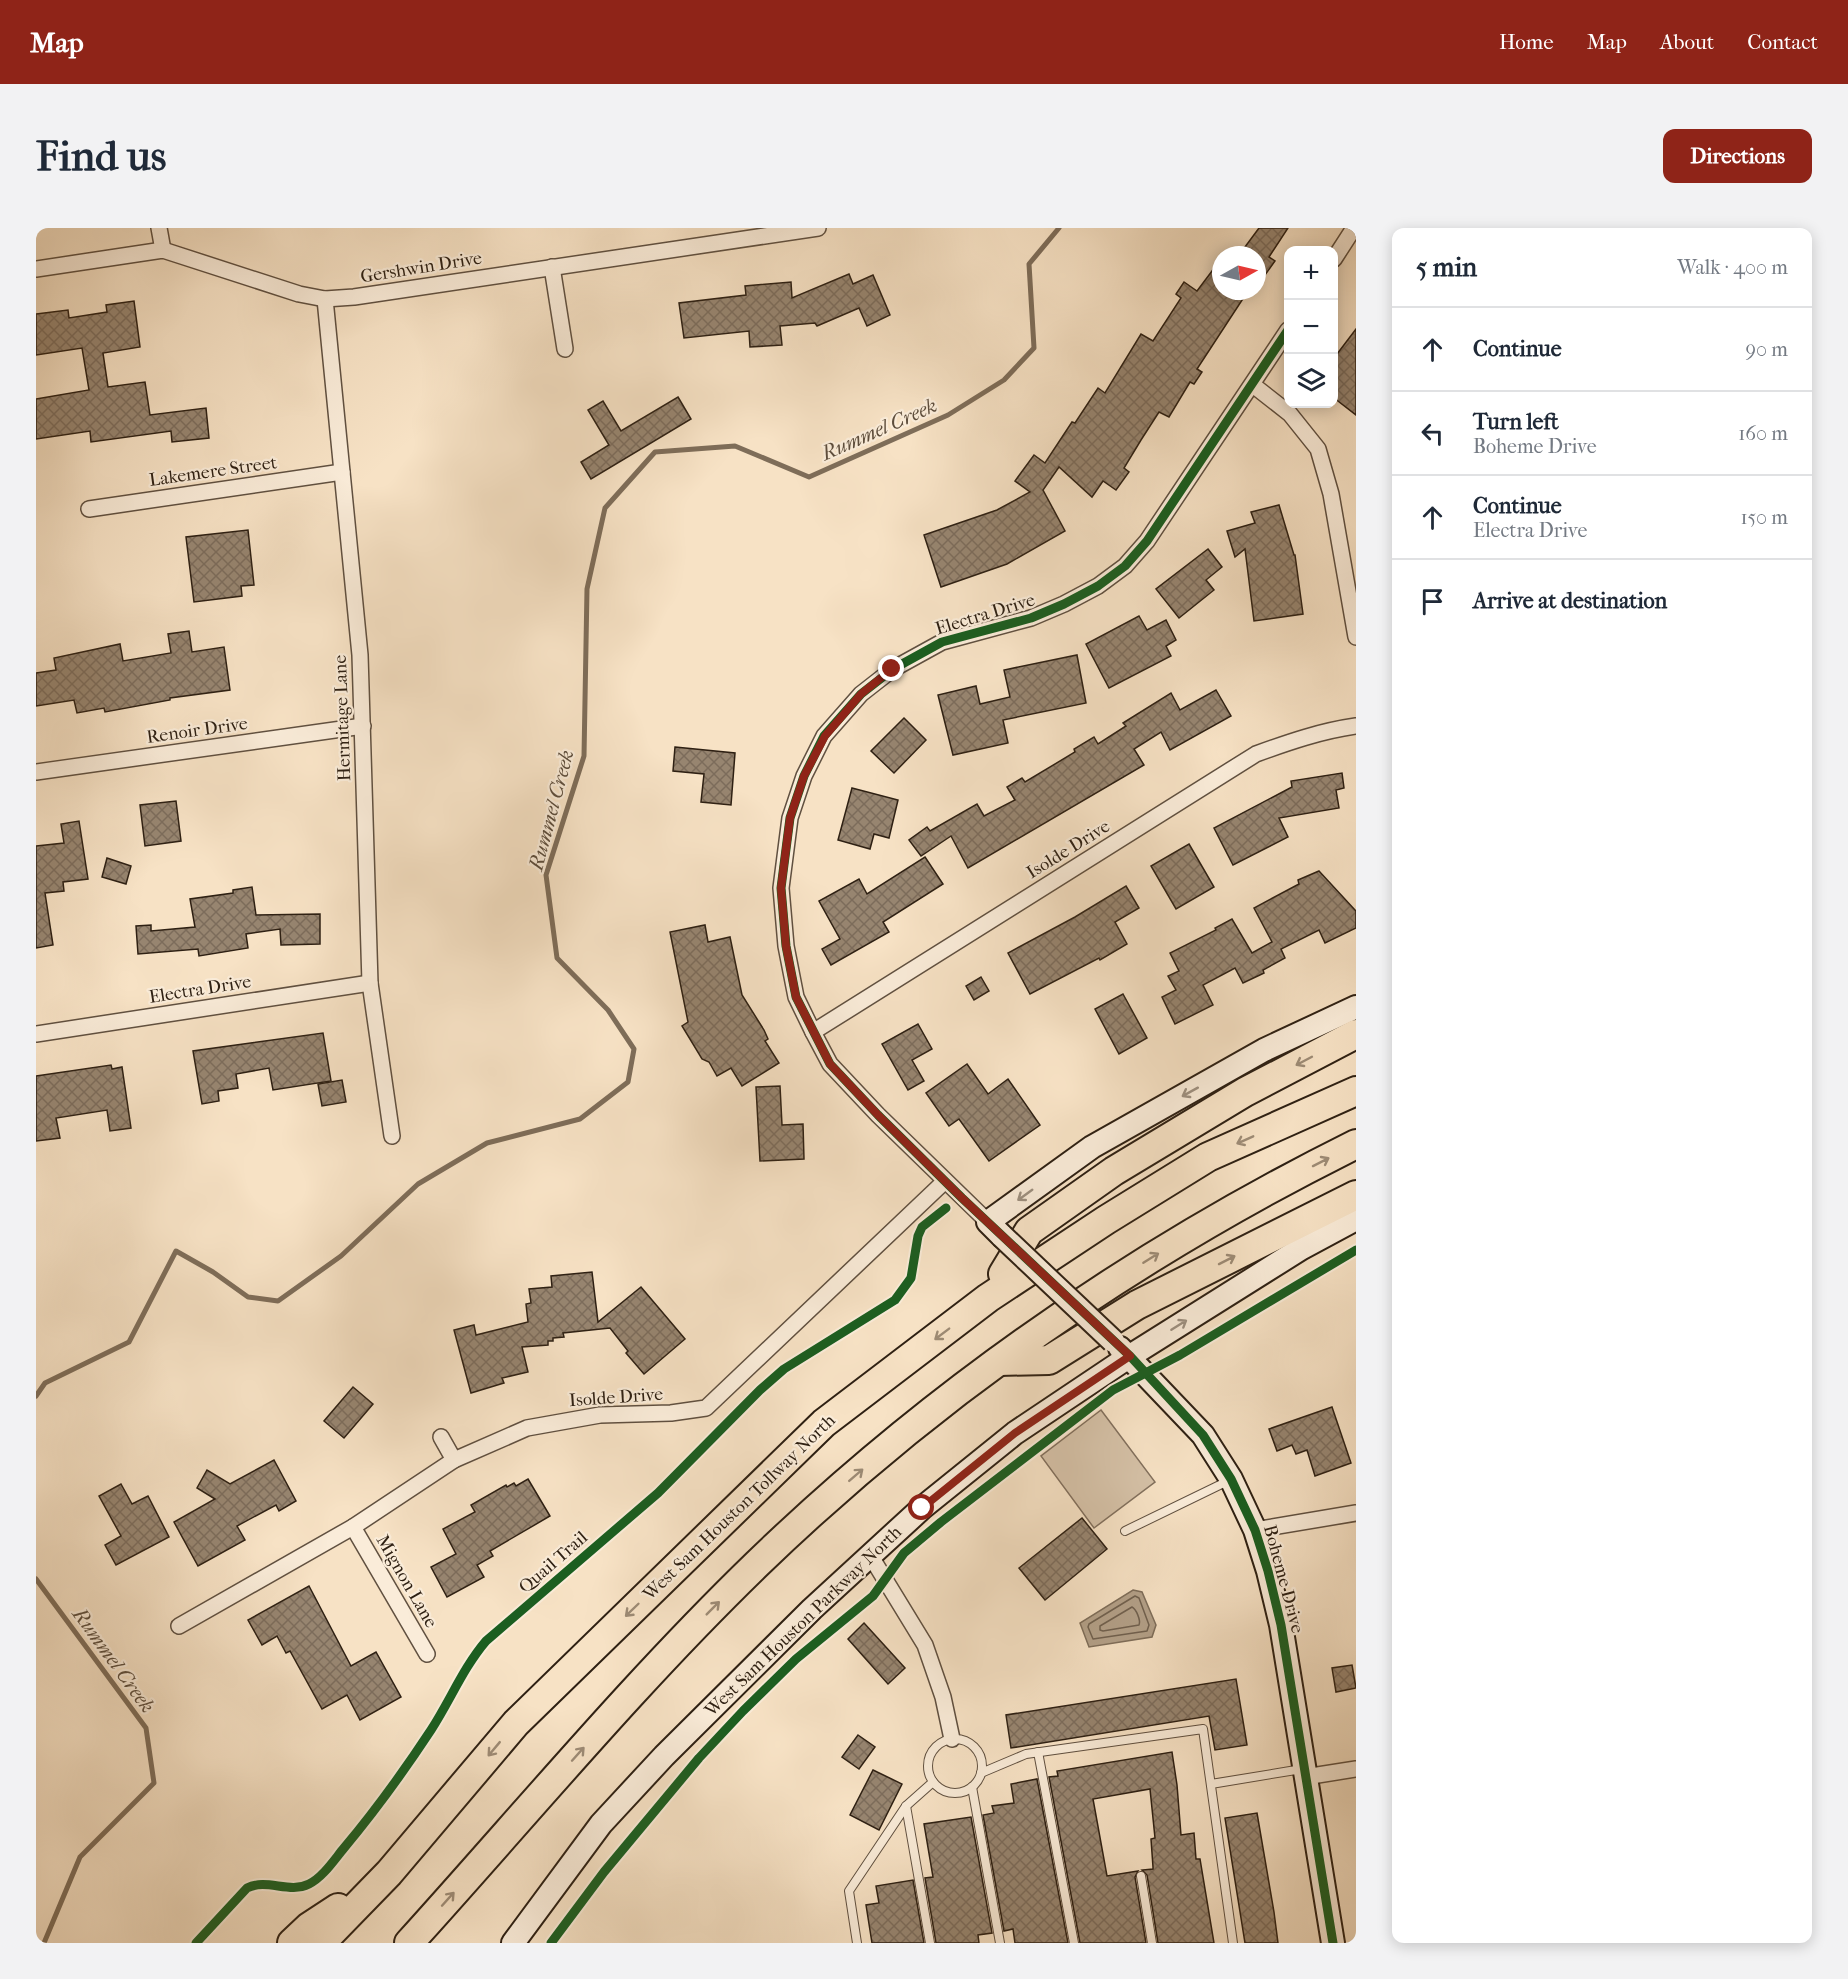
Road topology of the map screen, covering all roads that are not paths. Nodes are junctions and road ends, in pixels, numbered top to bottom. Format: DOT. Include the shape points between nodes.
graph roads {
  1 [pos="159,228"];
  2 [pos="818,228"];
  3 [pos="1354,228"];
  4 [pos="163,250"];
  5 [pos="1338,253"];
  6 [pos="552,267"];
  7 [pos="36,269"];
  8 [pos="325,299"];
  9 [pos="1284,336"];
  10 [pos="565,349"];
  11 [pos="1253,385"];
  12 [pos="342,471"];
  13 [pos="89,509"];
  14 [pos="1356,637"];
  15 [pos="363,726"];
  16 [pos="1356,726"];
  17 [pos="36,772"];
  18 [pos="370,983"];
  19 [pos="1356,1007"];
  20 [pos="813,1032"];
  21 [pos="36,1034"];
  22 [pos="1356,1034"];
  23 [pos="1356,1090"];
  24 [pos="392,1136"];
  25 [pos="1356,1144"];
  26 [pos="945,1181"];
  27 [pos="1356,1195"];
  28 [pos="1356,1219"];
  29 [pos="995,1229"];
  30 [pos="988,1298"];
  31 [pos="1130,1356"];
  32 [pos="999,1361"];
  33 [pos="441,1437"];
  34 [pos="454,1460"];
  35 [pos="1231,1479"];
  36 [pos="1356,1513"];
  37 [pos="353,1527"];
  38 [pos="1256,1530"];
  39 [pos="1125,1531"];
  40 [pos="870,1555"];
  41 [pos="180,1626"];
  42 [pos="427,1654"];
  43 [pos="952,1738"];
  44 [pos="1038,1752"];
  45 [pos="1356,1769"];
  46 [pos="981,1773"];
  47 [pos="1305,1773"];
  48 [pos="933,1782"];
  49 [pos="1211,1784"];
  50 [pos="972,1786"];
  51 [pos="906,1806"];
  52 [pos="390,1873"];
  53 [pos="1141,1876"];
  54 [pos="292,1943"];
  55 [pos="321,1943"];
  56 [pos="409,1943"];
  57 [pos="513,1943"];
  58 [pos="857,1943"];
  59 [pos="930,1943"];
  60 [pos="1000,1943"];
  61 [pos="1074,1943"];
  62 [pos="1152,1943"];
  63 [pos="1233,1943"];
  64 [pos="1333,1943"];
  1 -- 4 [label="street"];
  2 -- 6 [label="street, Gershwin Drive"];
  3 -- 5 [label="street"];
  4 -- 7 [label="street, Gershwin Drive"];
  4 -- 8 [label="street, Gershwin Drive"];
  6 -- 8 [label="street, Gershwin Drive"];
  6 -- 10 [label="street"];
  8 -- 12 [label="street, Hermitage Lane"];
  9 -- 11 [label="street, Electra Drive"];
  11 -- 14 [label="street" via="1290,414 1318,449 1331,494"];
  11 -- 20 [label="street, Electra Drive" via="1147,541 1125,566 1064,604 1031,618 942,642 892,669 861,694 825,736 804,776 790,818 781,888 796,997"];
  12 -- 13 [label="street, Lakemere Street"];
  12 -- 15 [label="street, Hermitage Lane"];
  15 -- 17 [label="street, Renoir Drive"];
  15 -- 18 [label="street, Hermitage Lane"];
  16 -- 20 [label="street, Isolde Drive" via="1293,740 1256,754"];
  18 -- 21 [label="street, Electra Drive"];
  18 -- 24 [label="street, Hermitage Lane"];
  19 -- 29 [label="main road, one-way" via="1264,1050 1092,1147"];
  20 -- 26 [label="street, Boheme Drive" via="830,1064"];
  22 -- 30 [label="highway, one-way" via="1235,1098 1114,1171 1029,1231"];
  23 -- 30 [label="highway, West Sam Houston Tollway North, one-way" via="1208,1156"];
  32 -- 25 [label="highway, one-way" via="1188,1235"];
  26 -- 29 [label="street, Boheme Drive"];
  26 -- 34 [label="street, Isolde Drive" via="706,1408 558,1421 527,1428"];
  32 -- 27 [label="highway, one-way" via="1049,1360 1137,1305"];
  31 -- 28 [label="main road, West Sam Houston Parkway North, one-way" via="1302,1248"];
  29 -- 31 [label="main road, Boheme Drive, bridge"];
  30 -- 52 [label="highway, West Sam Houston Tollway North, one-way" via="824,1423 516,1723"];
  31 -- 35 [label="main road, Boheme Drive" via="1203,1435"];
  31 -- 40 [label="main road, West Sam Houston Parkway North" via="1015,1433"];
  56 -- 32 [label="highway, one-way" via="641,1684 751,1571 868,1464"];
  33 -- 34 [label="street"];
  34 -- 37 [label="street, Isolde Drive"];
  35 -- 38 [label="main road, Boheme Drive"];
  35 -- 39 [label="lane"];
  36 -- 38 [label="street"];
  37 -- 41 [label="street, Isolde Drive"];
  37 -- 42 [label="street, Mignon Lane"];
  38 -- 47 [label="main road, Boheme Drive" via="1281,1625"];
  40 -- 43 [label="street" via="926,1645 944,1697"];
  40 -- 57 [label="main road, West Sam Houston Parkway North" via="680,1740 601,1824"];
  43 -- 46 [label="lane" via="965,1740 975,1748 981,1760"];
  43 -- 48 [label="lane" via="939,1744 930,1755 928,1769"];
  44 -- 46 [label="lane"];
  44 -- 49 [label="lane" via="1203,1729"];
  44 -- 61 [label="lane"];
  45 -- 47 [label="street"];
  46 -- 50 [label="lane"];
  47 -- 49 [label="lane"];
  47 -- 64 [label="main road, Boheme Drive"];
  48 -- 50 [label="lane" via="954,1793"];
  48 -- 51 [label="lane"];
  49 -- 63 [label="lane"];
  50 -- 60 [label="lane"];
  51 -- 58 [label="lane" via="849,1891"];
  51 -- 59 [label="lane"];
  52 -- 54 [label="highway" via="309,1927"];
  52 -- 55 [label="highway, West Sam Houston Tollway North"];
  53 -- 62 [label="lane"];
}
